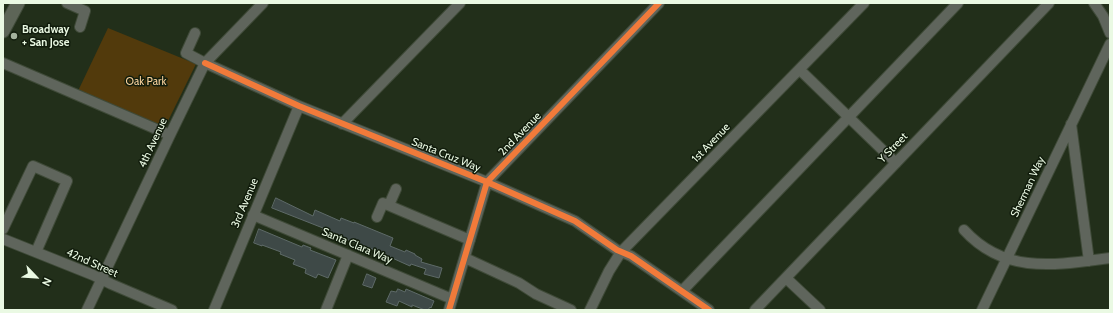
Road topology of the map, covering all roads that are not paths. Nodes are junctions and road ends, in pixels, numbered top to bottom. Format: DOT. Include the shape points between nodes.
graph roads {
  1 [pos="18,3"];
  2 [pos="67,3"];
  3 [pos="460,3"];
  4 [pos="659,3"];
  5 [pos="864,3"];
  6 [pos="958,3"];
  7 [pos="1049,3"];
  8 [pos="1094,3"];
  9 [pos="261,4"];
  10 [pos="80,27"];
  11 [pos="3,31"];
  12 [pos="195,33"];
  13 [pos="1110,33"];
  14 [pos="1110,44"];
  15 [pos="3,63"];
  16 [pos="205,63"];
  17 [pos="1110,68"];
  18 [pos="800,70"];
  19 [pos="1096,74"];
  20 [pos="299,106"];
  21 [pos="849,117"];
  22 [pos="342,124"];
  23 [pos="1072,124"];
  24 [pos="170,135"];
  25 [pos="896,163"];
  26 [pos="487,182"];
  27 [pos="396,189"];
  28 [pos="389,205"];
  29 [pos="254,215"];
  30 [pos="377,217"];
  31 [pos="3,229"];
  32 [pos="964,230"];
  33 [pos="3,239"];
  34 [pos="470,240"];
  35 [pos="36,252"];
  36 [pos="621,252"];
  37 [pos="348,255"];
  38 [pos="464,258"];
  39 [pos="1110,258"];
  40 [pos="1007,259"];
  41 [pos="1089,261"];
  42 [pos="786,278"];
  43 [pos="102,280"];
  44 [pos="682,291"];
  45 [pos="451,307"];
  46 [pos="87,310"];
  47 [pos="172,310"];
  48 [pos="214,310"];
  49 [pos="326,310"];
  50 [pos="571,310"];
  51 [pos="590,310"];
  52 [pos="709,310"];
  53 [pos="755,310"];
  54 [pos="820,310"];
  55 [pos="982,310"];
  1 -- 11 [label="main road"];
  2 -- 10 [label="street" via="85,11"];
  3 -- 22 [label="street"];
  4 -- 26 [label="street, 2nd Avenue"];
  5 -- 18 [label="street, 1st Avenue"];
  6 -- 21 [label="street"];
  7 -- 25 [label="street, Y Street"];
  8 -- 13 [label="street"];
  9 -- 16 [label="street, 4th Avenue"];
  12 -- 16 [label="street, Santa Cruz Way" via="186,53"];
  14 -- 19 [label="street, Sherman Way"];
  15 -- 24 [label="street"];
  16 -- 20 [label="street, Santa Cruz Way"];
  16 -- 24 [label="street, 4th Avenue"];
  17 -- 19 [label="street" via="1103,68"];
  18 -- 21 [label="street"];
  18 -- 36 [label="street, 1st Avenue"];
  19 -- 23 [label="street, Sherman Way"];
  20 -- 22 [label="street, Santa Cruz Way"];
  20 -- 29 [label="street, 3rd Avenue"];
  21 -- 25 [label="street"];
  21 -- 44 [label="street"];
  22 -- 26 [label="street, Santa Cruz Way"];
  23 -- 40 [label="street, Sherman Way"];
  23 -- 41 [label="street"];
  24 -- 43 [label="street, 4th Avenue"];
  25 -- 42 [label="street, Y Street"];
  26 -- 34 [label="street, 2nd Avenue"];
  26 -- 36 [label="street, Santa Cruz Way" via="575,221"];
  27 -- 28 [label="street"];
  28 -- 30 [label="street" via="383,203"];
  28 -- 34 [label="street"];
  29 -- 37 [label="street, Santa Clara Way"];
  29 -- 48 [label="street, 3rd Avenue"];
  31 -- 35 [label="street" via="33,166 67,181"];
  32 -- 40 [label="street" via="981,246"];
  33 -- 35 [label="street, 42nd Street"];
  34 -- 38 [label="street, 2nd Avenue"];
  35 -- 43 [label="street, 42nd Street"];
  36 -- 44 [label="street, Santa Cruz Way" via="631,256"];
  36 -- 51 [label="street, 1st Avenue"];
  37 -- 45 [label="street, Santa Clara Way"];
  37 -- 49 [label="street"];
  38 -- 45 [label="street, 2nd Avenue"];
  38 -- 50 [label="street"];
  39 -- 41 [label="street"];
  40 -- 41 [label="street" via="1043,265"];
  40 -- 55 [label="street, Sherman Way"];
  42 -- 53 [label="street, Y Street"];
  42 -- 54 [label="street"];
  43 -- 46 [label="street, 4th Avenue"];
  43 -- 47 [label="street, 42nd Street"];
  44 -- 52 [label="street, Santa Cruz Way"];
}
